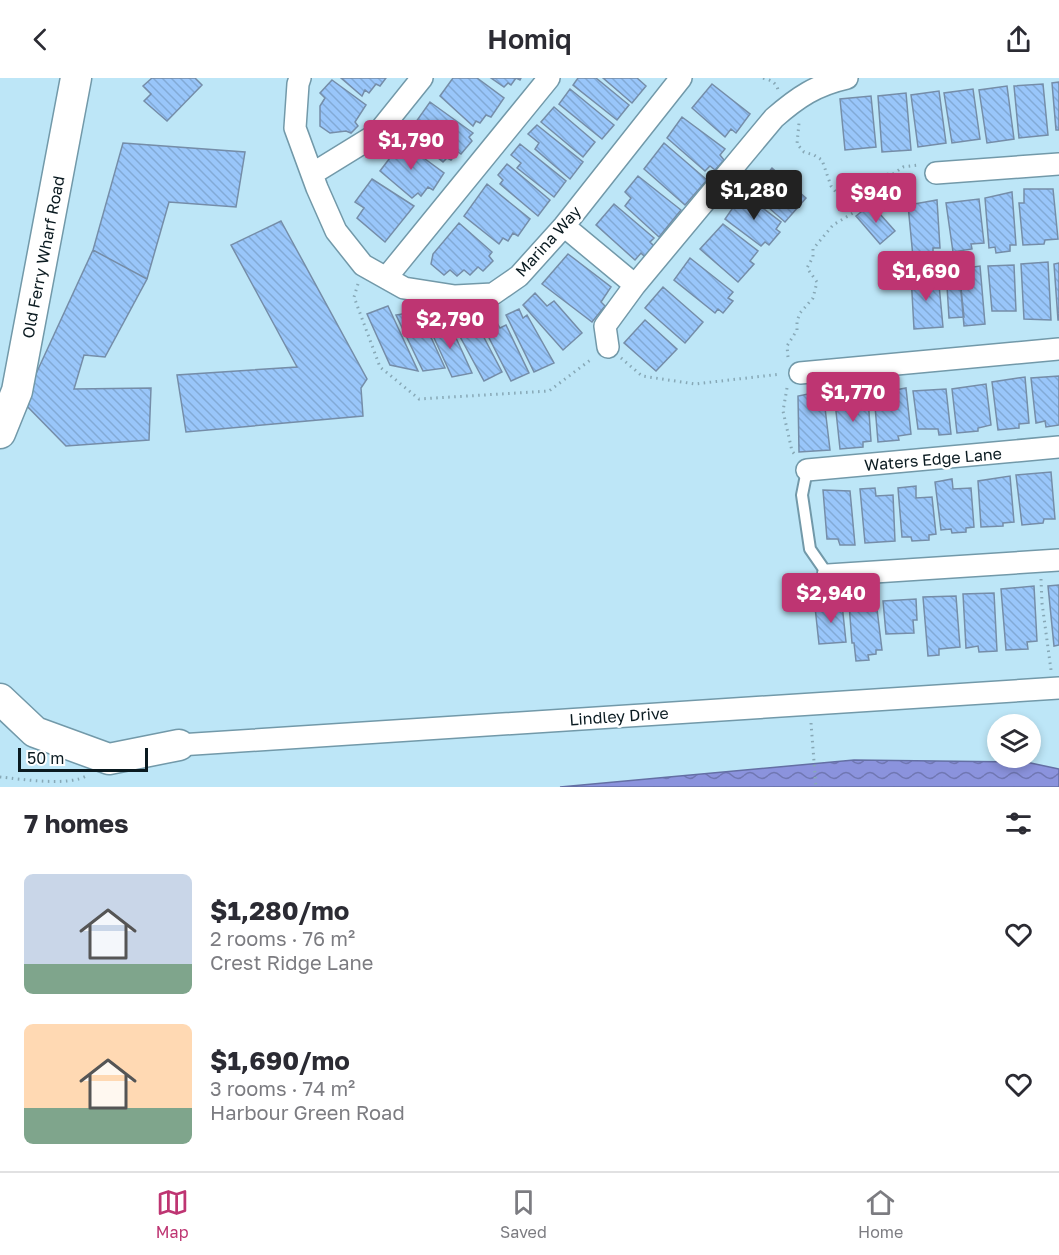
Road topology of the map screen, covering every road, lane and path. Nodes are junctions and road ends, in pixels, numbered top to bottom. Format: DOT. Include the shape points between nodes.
graph roads {
  1 [pos="76,78"];
  2 [pos="300,78"];
  3 [pos="422,78"];
  4 [pos="549,78"];
  5 [pos="681,78"];
  6 [pos="763,78"];
  7 [pos="848,78"];
  8 [pos="788,105"];
  9 [pos="1059,164"];
  10 [pos="936,173"];
  11 [pos="312,174"];
  12 [pos="841,198"];
  13 [pos="564,226"];
  14 [pos="363,265"];
  15 [pos="386,278"];
  16 [pos="635,285"];
  17 [pos="608,347"];
  18 [pos="1059,349"];
  19 [pos="795,373"];
  20 [pos="0,433"];
  21 [pos="1059,447"];
  22 [pos="807,470"];
  23 [pos="1049,561"];
  24 [pos="828,575"];
  25 [pos="1057,688"];
  26 [pos="0,699"];
  27 [pos="809,703"];
  28 [pos="179,745"];
  29 [pos="109,759"];
  30 [pos="0,777"];
  31 [pos="816,787"];
  1 -- 20 [label="street, Old Ferry Wharf Road" via="17,391"];
  2 -- 11 [label="street, Marina Way" via="295,128"];
  3 -- 11 [label="street" via="377,134"];
  4 -- 15 [label="street"];
  5 -- 13 [label="street, Marina Way"];
  6 -- 8 [label="path" via="777,86"];
  7 -- 8 [label="street" via="824,83"];
  8 -- 12 [label="path" via="799,120 797,144 822,160 831,186"];
  8 -- 16 [label="street"];
  9 -- 10 [label="street"];
  10 -- 12 [label="path" via="929,164 872,175"];
  11 -- 14 [label="street, Marina Way" via="336,231"];
  12 -- 19 [label="path" via="853,213 832,225 813,249 807,268 817,282 813,298 800,314 797,330 787,346"];
  13 -- 15 [label="street, Marina Way" via="519,276 493,294 455,296 414,290"];
  13 -- 16 [label="street"];
  14 -- 15 [label="street, Marina Way"];
  14 -- 17 [label="path" via="354,297 380,367 419,399 549,391"];
  16 -- 17 [label="street" via="605,326"];
  17 -- 19 [label="path" via="642,376 695,384"];
  18 -- 19 [label="street"];
  19 -- 22 [label="path" via="783,411 792,451"];
  21 -- 22 [label="street, Waters Edge Lane"];
  22 -- 24 [label="lane" via="802,495 810,549"];
  23 -- 24 [label="street"];
  23 -- 25 [label="path" via="1042,603"];
  25 -- 27 [label="street, Lindley Drive"];
  26 -- 29 [label="street" via="35,732"];
  27 -- 28 [label="street, Lindley Drive"];
  27 -- 31 [label="path"];
  28 -- 29 [label="street"];
  29 -- 30 [label="path" via="75,780"];
}
